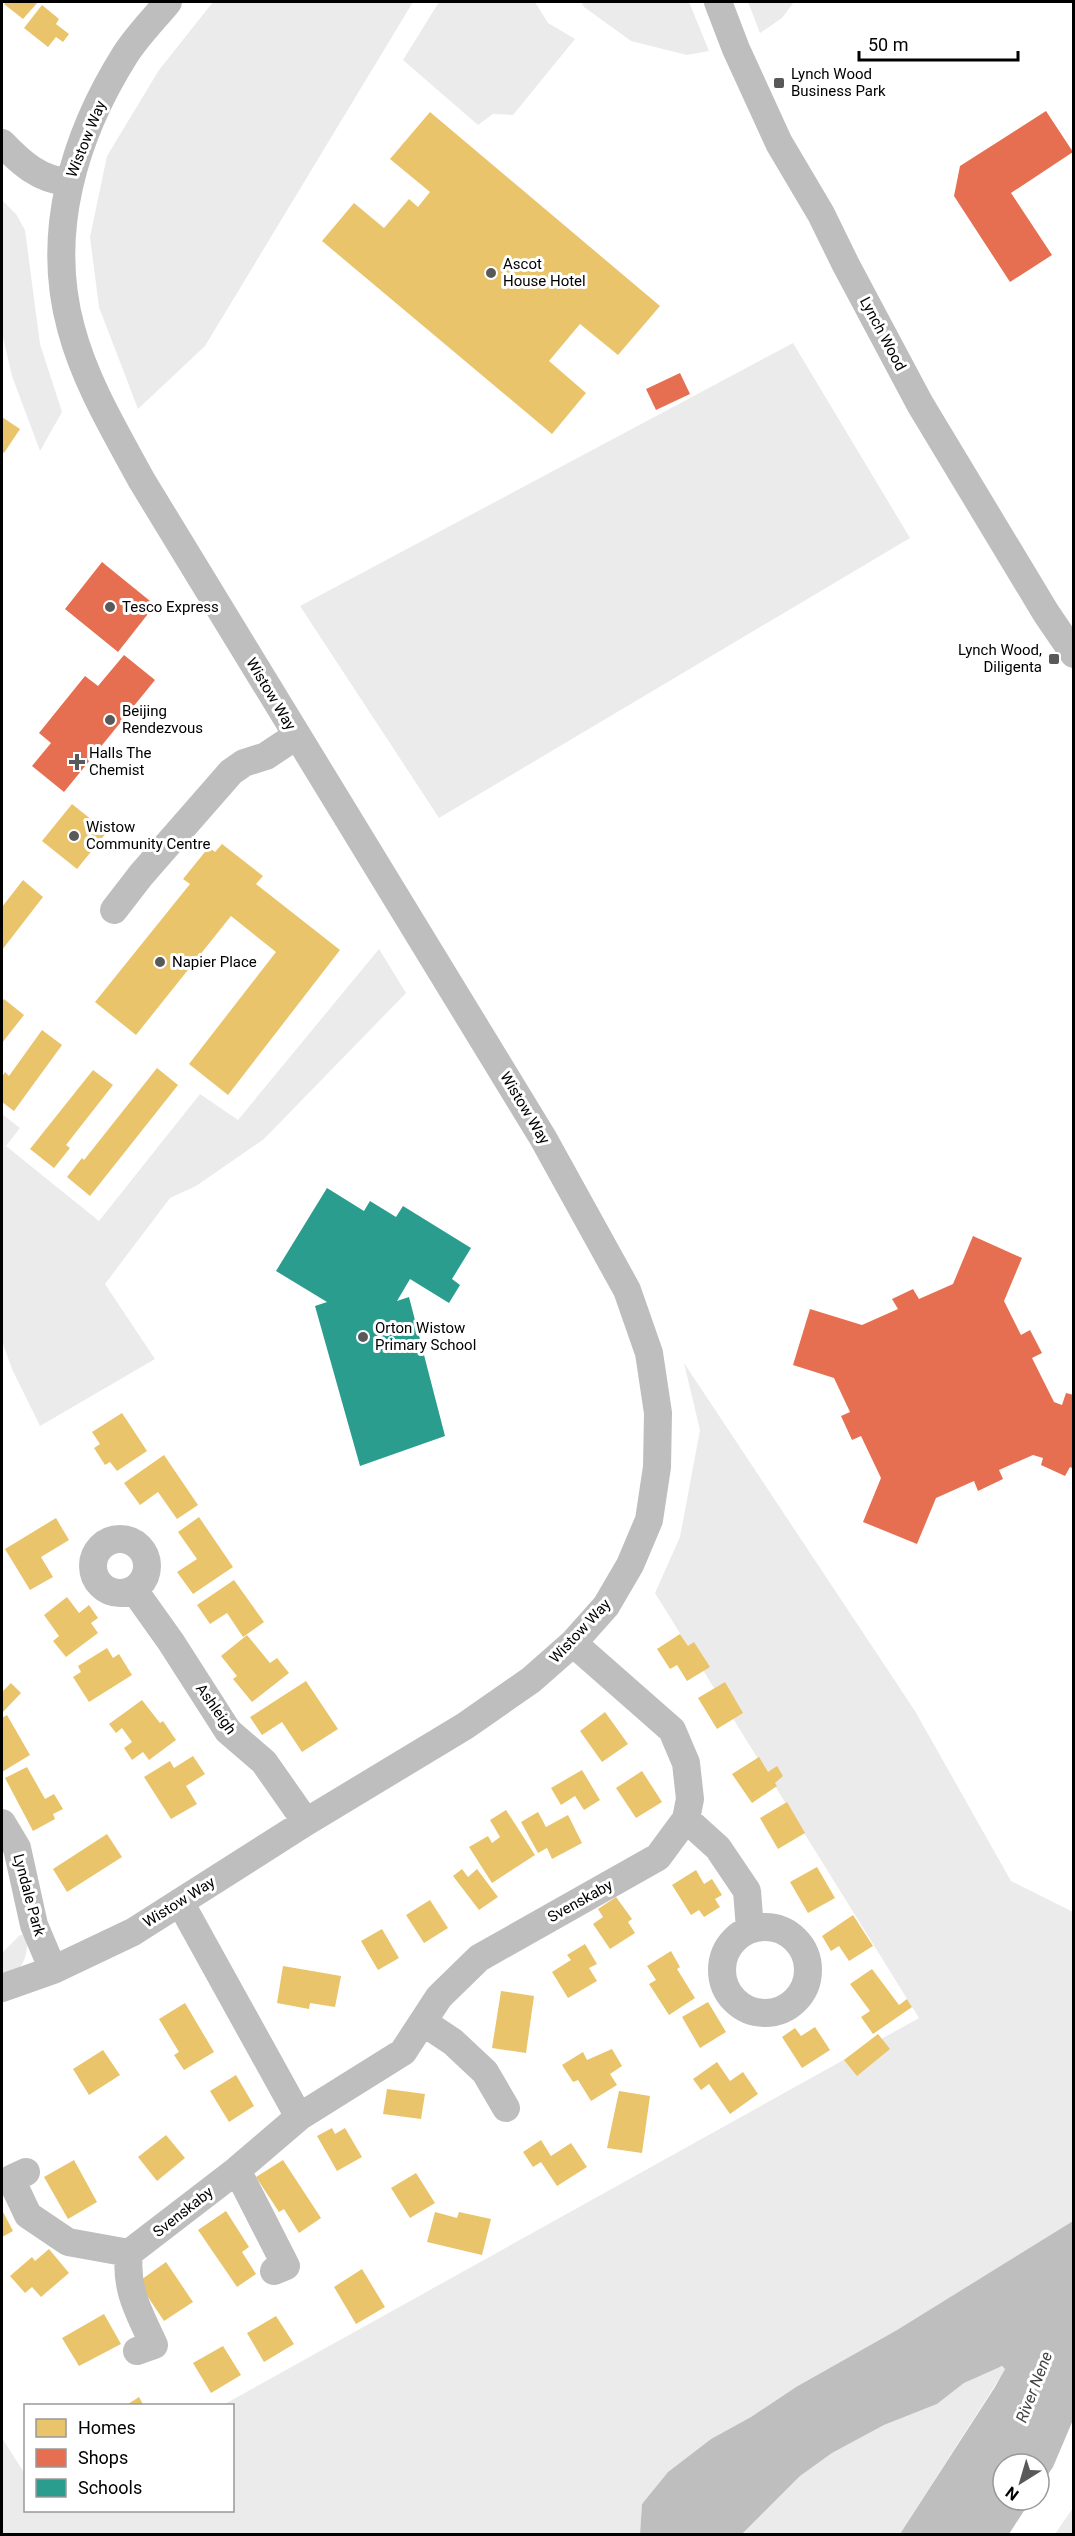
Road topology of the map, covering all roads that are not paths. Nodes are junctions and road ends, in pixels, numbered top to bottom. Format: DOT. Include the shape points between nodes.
graph roads {
  1 [pos="168,2"];
  2 [pos="718,2"];
  3 [pos="2,143"];
  4 [pos="68,182"];
  5 [pos="1074,654"];
  6 [pos="296,736"];
  7 [pos="114,910"];
  8 [pos="134,1590"];
  9 [pos="573,1643"];
  10 [pos="686,1819"];
  11 [pos="306,1822"];
  12 [pos="2,1823"];
  13 [pos="180,1902"];
  14 [pos="750,1929"];
  15 [pos="53,1970"];
  16 [pos="2,1988"];
  17 [pos="423,2022"];
  18 [pos="506,2108"];
  19 [pos="299,2117"];
  20 [pos="237,2170"];
  21 [pos="26,2172"];
  22 [pos="129,2253"];
  23 [pos="286,2265"];
  24 [pos="153,2345"];
  1 -- 4 [label="street, Wistow Way" via="126,54 88,125"];
  2 -- 5 [label="street, Lynch Wood" via="779,143 920,404"];
  3 -- 4 [label="street" via="26,166 51,181"];
  4 -- 6 [label="street, Wistow Way" via="60,239 63,293 82,360 142,481"];
  6 -- 7 [label="street" via="231,772"];
  6 -- 9 [label="street, Wistow Way" via="543,1138 627,1290 649,1353 658,1413 657,1467 650,1520 606,1606"];
  8 -- 11 [label="street, Ashleigh" via="228,1731 264,1762"];
  9 -- 10 [label="street" via="672,1730 686,1763 690,1799"];
  9 -- 11 [label="street, Wistow Way" via="531,1680 465,1726"];
  10 -- 14 [label="street" via="718,1848 747,1891"];
  10 -- 17 [label="street, Svenskaby" via="658,1857 480,1958 439,1997"];
  11 -- 13 [label="street, Wistow Way"];
  12 -- 15 [label="street, Lyndale Park" via="17,1848 34,1925"];
  13 -- 15 [label="street, Wistow Way" via="133,1932"];
  13 -- 19 [label="street"];
  15 -- 16 [label="street, Wistow Way"];
  17 -- 18 [label="street" via="453,2042 485,2072"];
  17 -- 19 [label="street, Svenskaby" via="403,2052"];
  19 -- 20 [label="street, Svenskaby"];
  20 -- 22 [label="street, Svenskaby"];
  20 -- 23 [label="street"];
  21 -- 22 [label="street" via="11,2179 28,2215 68,2242"];
  22 -- 24 [label="street" via="127,2272 133,2299"];
}
